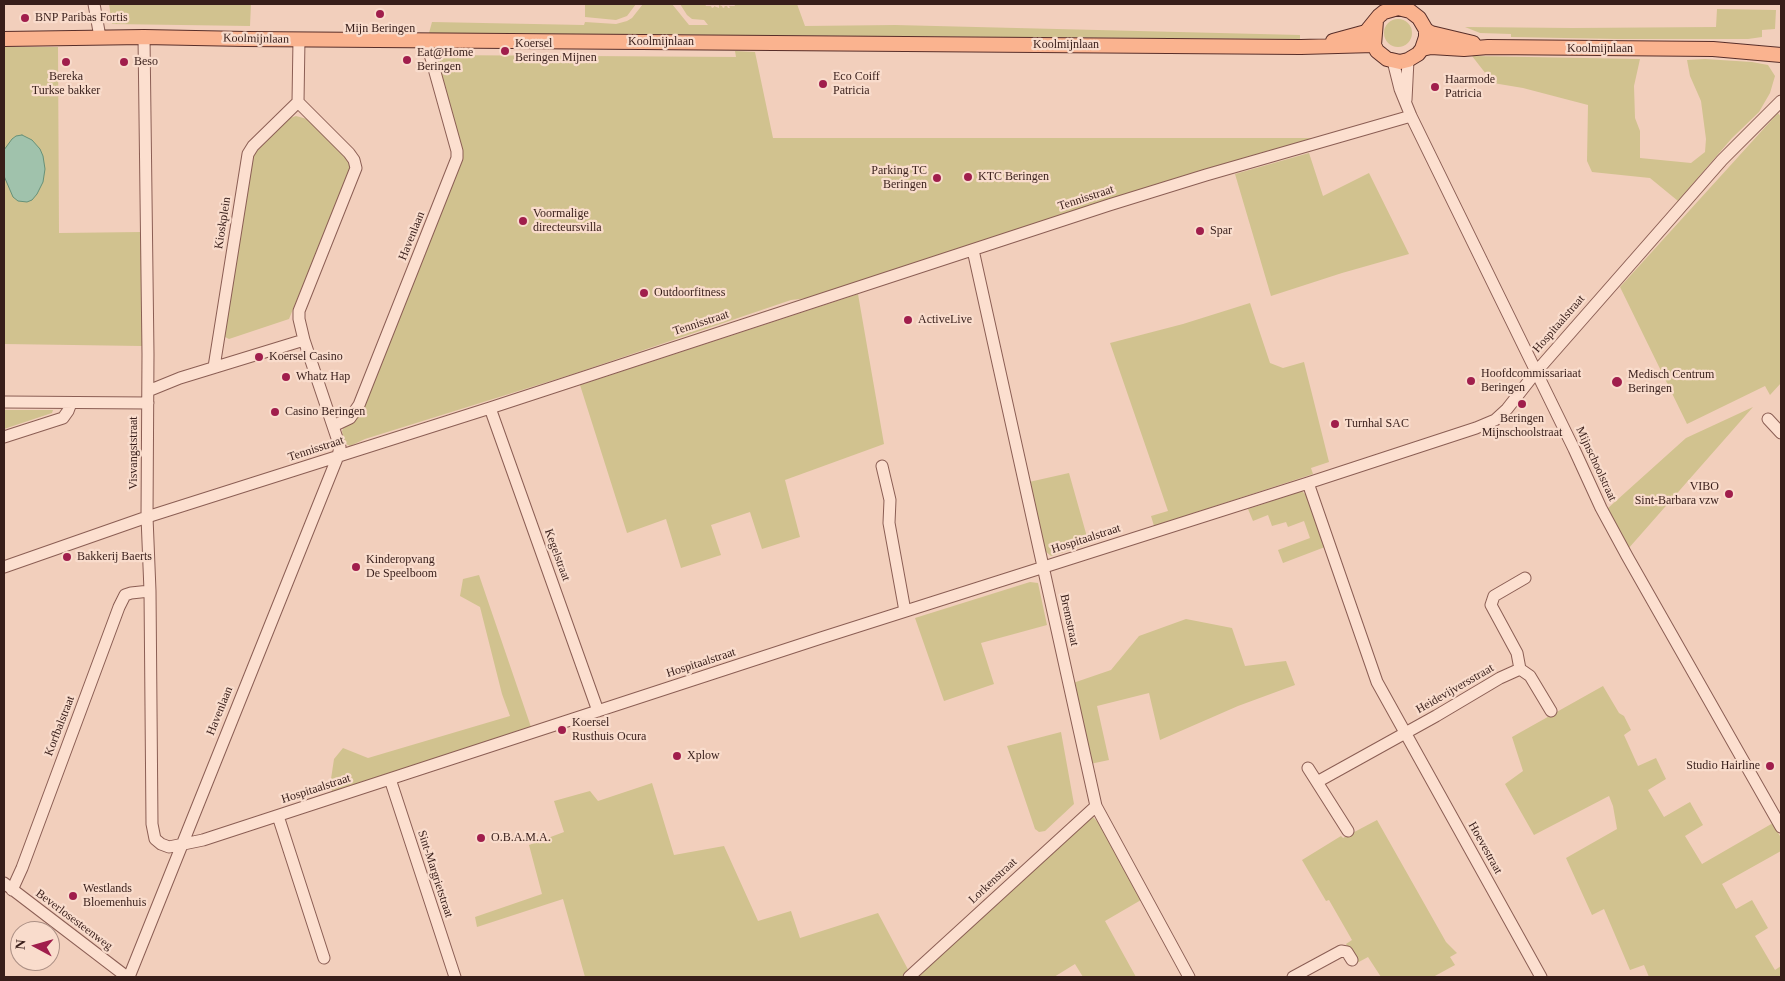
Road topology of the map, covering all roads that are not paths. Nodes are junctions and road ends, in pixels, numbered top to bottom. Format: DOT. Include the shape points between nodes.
graph roads {
  1 [pos="94,4"];
  2 [pos="1392,6"];
  3 [pos="1409,7"];
  4 [pos="1376,21"];
  5 [pos="1426,30"];
  6 [pos="100,37"];
  7 [pos="144,37"];
  8 [pos="4,39"];
  9 [pos="299,40"];
  10 [pos="426,40"];
  11 [pos="1374,45"];
  12 [pos="1318,46"];
  13 [pos="1781,46"];
  14 [pos="1488,47"];
  15 [pos="1422,49"];
  16 [pos="1713,49"];
  17 [pos="1781,55"];
  18 [pos="1408,60"];
  19 [pos="1393,61"];
  20 [pos="1781,101"];
  21 [pos="298,102"];
  22 [pos="1406,102"];
  23 [pos="1411,116"];
  24 [pos="973,250"];
  25 [pos="303,334"];
  26 [pos="214,367"];
  27 [pos="1536,372"];
  28 [pos="148,397"];
  29 [pos="4,402"];
  30 [pos="71,402"];
  31 [pos="490,408"];
  32 [pos="1768,419"];
  33 [pos="333,426"];
  34 [pos="1781,433"];
  35 [pos="4,437"];
  36 [pos="338,456"];
  37 [pos="882,466"];
  38 [pos="1308,483"];
  39 [pos="147,517"];
  40 [pos="4,567"];
  41 [pos="1043,567"];
  42 [pos="1525,578"];
  43 [pos="150,591"];
  44 [pos="906,611"];
  45 [pos="1520,670"];
  46 [pos="598,711"];
  47 [pos="1550,712"];
  48 [pos="1404,732"];
  49 [pos="1308,768"];
  50 [pos="390,779"];
  51 [pos="1317,782"];
  52 [pos="1096,806"];
  53 [pos="278,816"];
  54 [pos="1781,827"];
  55 [pos="1348,831"];
  56 [pos="182,844"];
  57 [pos="8,887"];
  58 [pos="324,958"];
  59 [pos="1323,960"];
  60 [pos="1352,960"];
  61 [pos="1329,971"];
  62 [pos="128,977"];
  63 [pos="455,977"];
  64 [pos="909,977"];
  65 [pos="1189,977"];
  66 [pos="1293,977"];
  67 [pos="1541,977"];
  1 -- 6 [label="street"];
  2 -- 3 [label="main road, Koolmijnlaan"];
  2 -- 4 [label="main road, Koolmijnlaan"];
  3 -- 5 [label="main road, Koolmijnlaan"];
  4 -- 11 [label="main road"];
  4 -- 12 [label="main road, Koolmijnlaan" via="1366,32"];
  5 -- 14 [label="main road, Koolmijnlaan"];
  5 -- 15 [label="main road"];
  6 -- 7 [label="main road, Koolmijnlaan"];
  6 -- 8 [label="main road, Koolmijnlaan"];
  7 -- 9 [label="main road, Koolmijnlaan"];
  7 -- 28 [label="street, Visvangststraat"];
  9 -- 10 [label="main road, Koolmijnlaan"];
  9 -- 21 [label="street"];
  10 -- 12 [label="main road, Koolmijnlaan"];
  10 -- 33 [label="street, Havenlaan" via="457,158 359,405 350,418"];
  11 -- 12 [label="main road, Koolmijnlaan"];
  11 -- 19 [label="main road" via="1381,55"];
  13 -- 16 [label="main road, Koolmijnlaan"];
  14 -- 15 [label="main road, Koolmijnlaan"];
  14 -- 16 [label="main road, Koolmijnlaan"];
  15 -- 18 [label="main road"];
  16 -- 17 [label="main road, Koolmijnlaan"];
  18 -- 19 [label="main road"];
  18 -- 22 [label="street, Mijnschoolstraat"];
  19 -- 22 [label="street, Mijnschoolstraat"];
  20 -- 27 [label="street, Hospitaalstraat" via="1722,160"];
  21 -- 25 [label="street" via="349,153 356,168 300,310"];
  21 -- 26 [label="street, Kioskplein" via="248,154"];
  22 -- 23 [label="street, Mijnschoolstraat"];
  23 -- 24 [label="street, Tennisstraat" via="1206,174"];
  23 -- 27 [label="street, Mijnschoolstraat"];
  24 -- 31 [label="street, Tennisstraat"];
  24 -- 41 [label="street, Bremstraat"];
  25 -- 26 [label="street"];
  25 -- 33 [label="street"];
  26 -- 28 [label="street" via="180,378"];
  27 -- 38 [label="street, Hospitaalstraat" via="1495,420"];
  27 -- 54 [label="street, Mijnschoolstraat" via="1601,508"];
  28 -- 30 [label="street"];
  28 -- 39 [label="street, Visvangststraat"];
  29 -- 30 [label="street"];
  30 -- 35 [label="street" via="63,418"];
  31 -- 36 [label="street, Tennisstraat"];
  31 -- 46 [label="street, Kegelstraat"];
  32 -- 34 [label="street"];
  33 -- 36 [label="street" via="340,447"];
  36 -- 39 [label="street, Tennisstraat"];
  36 -- 56 [label="street, Havenlaan"];
  37 -- 44 [label="street"];
  38 -- 41 [label="street, Hospitaalstraat"];
  38 -- 48 [label="street, Hoevestraat" via="1365,652"];
  39 -- 40 [label="street, Tennisstraat"];
  39 -- 43 [label="street, Visvangststraat"];
  41 -- 44 [label="street, Hospitaalstraat"];
  41 -- 52 [label="street, Bremstraat"];
  42 -- 45 [label="street" via="1494,596 1491,605 1517,653"];
  43 -- 56 [label="street, Visvangststraat" via="152,824 155,839 161,844 169,847"];
  43 -- 57 [label="street, Korfbalstraat" via="125,596 119,607 22,868"];
  44 -- 46 [label="street, Hospitaalstraat"];
  45 -- 47 [label="street" via="1530,676"];
  45 -- 48 [label="street, Heidevijversstraat"];
  46 -- 50 [label="street, Hospitaalstraat"];
  48 -- 51 [label="street"];
  48 -- 67 [label="street, Hoevestraat"];
  49 -- 51 [label="street"];
  50 -- 53 [label="street, Hospitaalstraat"];
  50 -- 63 [label="street, Sint-Margrietstraat"];
  51 -- 55 [label="street"];
  52 -- 64 [label="street, Lorkenstraat"];
  52 -- 65 [label="street, Bremstraat"];
  53 -- 56 [label="street, Hospitaalstraat"];
  53 -- 58 [label="street, Hospitaalstraat"];
  56 -- 62 [label="street, Havenlaan"];
  57 -- 62 [label="street, Beverlosesteenweg"];
  59 -- 60 [label="street" via="1341,951 1347,952"];
  59 -- 61 [label="street"];
  59 -- 66 [label="street"];
}
